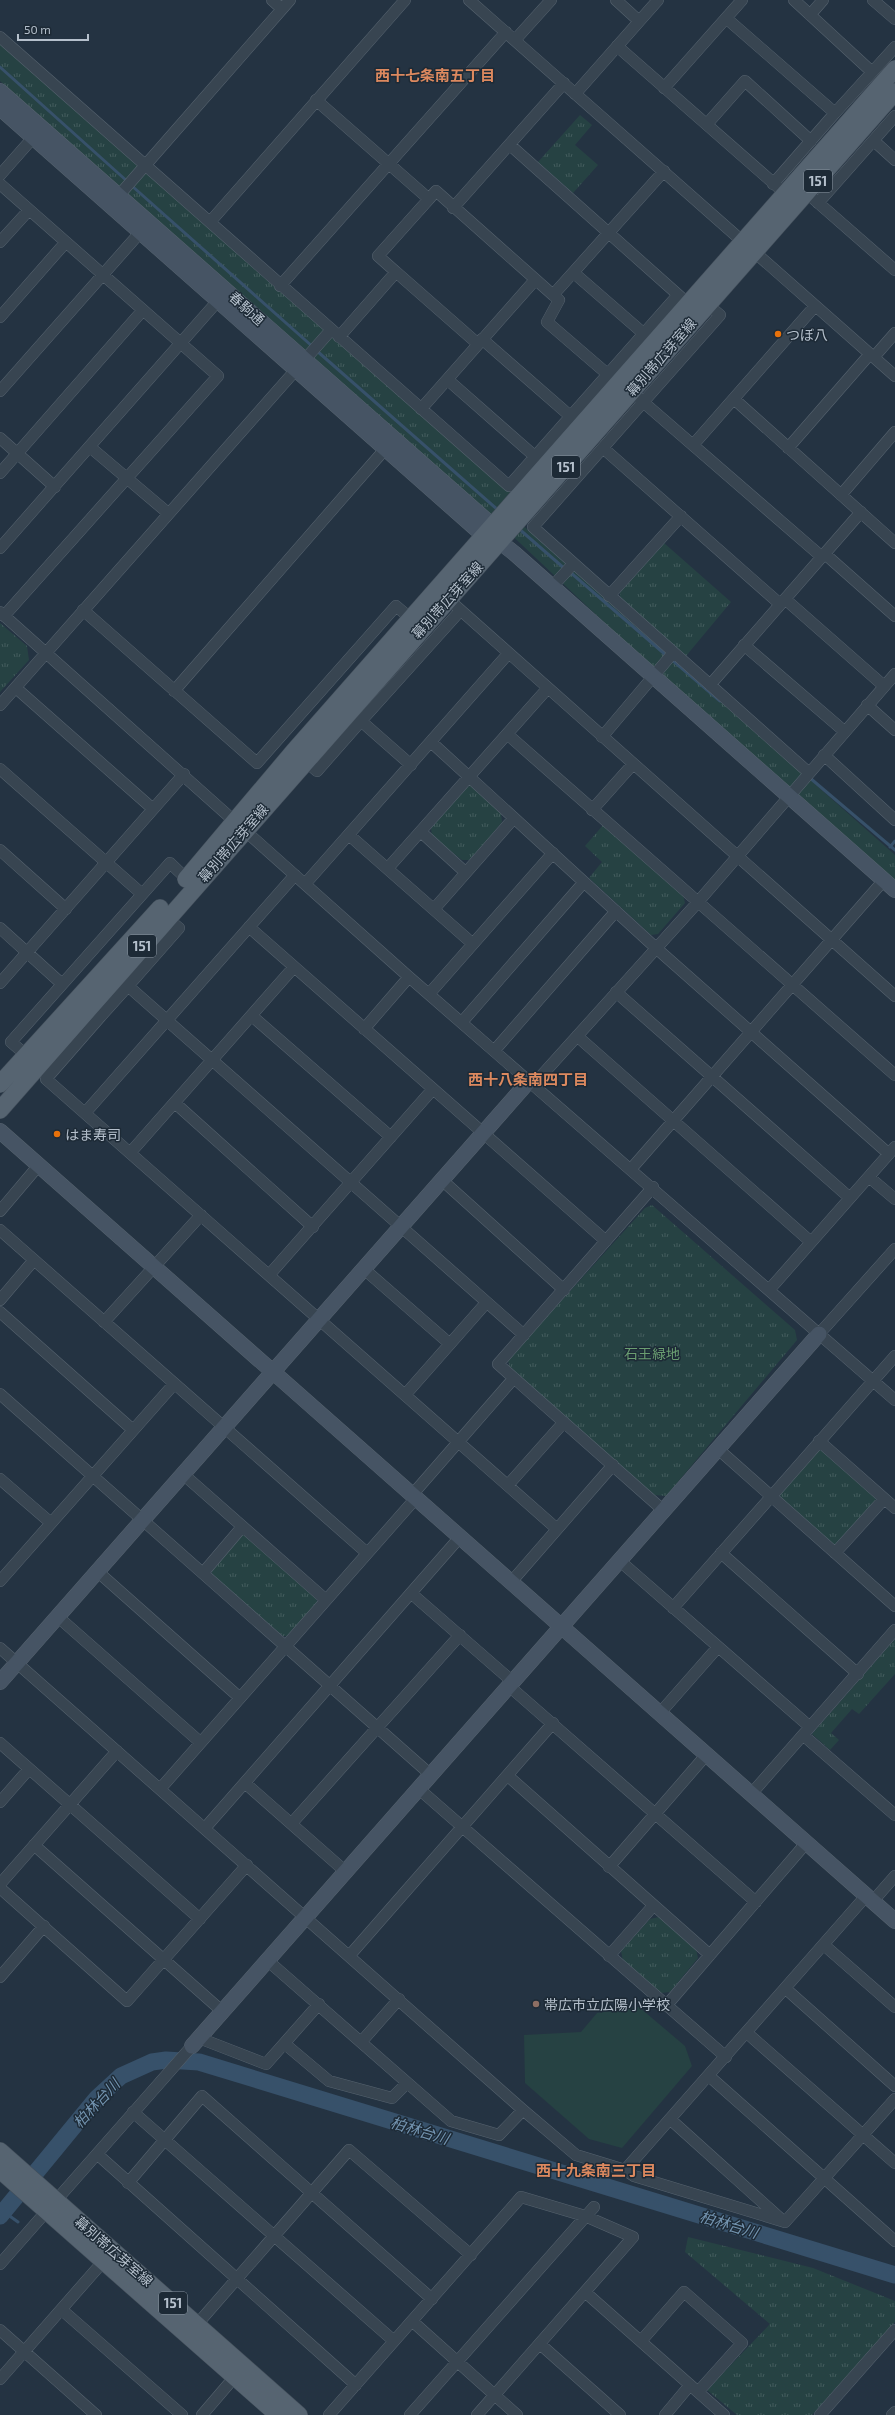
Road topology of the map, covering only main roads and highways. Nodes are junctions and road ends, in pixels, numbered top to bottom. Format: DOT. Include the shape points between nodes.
graph roads {
  1 [pos="895,69"];
  2 [pos="895,92"];
  3 [pos="879,106"];
  4 [pos="625,387"];
  5 [pos="492,535"];
  6 [pos="417,624"];
  7 [pos="300,756"];
  8 [pos="190,882"];
  9 [pos="90,1006"];
  10 [pos="0,1084"];
  11 [pos="0,1110"];
  12 [pos="0,2151"];
  13 [pos="0,2170"];
  14 [pos="21,2179"];
  15 [pos="240,2371"];
  16 [pos="278,2415"];
  17 [pos="299,2415"];
  1 -- 3 [label="main road, 幕別帯広芽室線 / 151"];
  2 -- 3 [label="main road, 幕別帯広芽室線 / 151"];
  3 -- 4 [label="main road, 幕別帯広芽室線 / 151" via="812,198 755,252 708,305"];
  3 -- 4 [label="main road, 幕別帯広芽室線 / 151" via="779,189 742,241 684,299"];
  4 -- 5 [label="main road, 幕別帯広芽室線 / 151"];
  5 -- 6 [label="main road, 幕別帯広芽室線 / 151"];
  5 -- 6 [label="main road, 幕別帯広芽室線 / 151" via="454,605"];
  6 -- 7 [label="main road, 幕別帯広芽室線 / 151"];
  6 -- 7 [label="main road, 幕別帯広芽室線 / 151" via="322,720"];
  7 -- 8 [label="main road, 幕別帯広芽室線 / 151"];
  8 -- 9 [label="main road, 幕別帯広芽室線 / 151"];
  8 -- 9 [label="main road, 幕別帯広芽室線 / 151" via="167,918"];
  9 -- 10 [label="main road, 幕別帯広芽室線 / 151" via="26,1055"];
  9 -- 11 [label="main road, 幕別帯広芽室線 / 151"];
  12 -- 14 [label="main road, 幕別帯広芽室線 / 151"];
  13 -- 14 [label="main road, 幕別帯広芽室線 / 151"];
  14 -- 15 [label="main road, 幕別帯広芽室線 / 151"];
  15 -- 16 [label="main road, 幕別帯広芽室線 / 151"];
  15 -- 17 [label="main road, 幕別帯広芽室線 / 151"];
}
